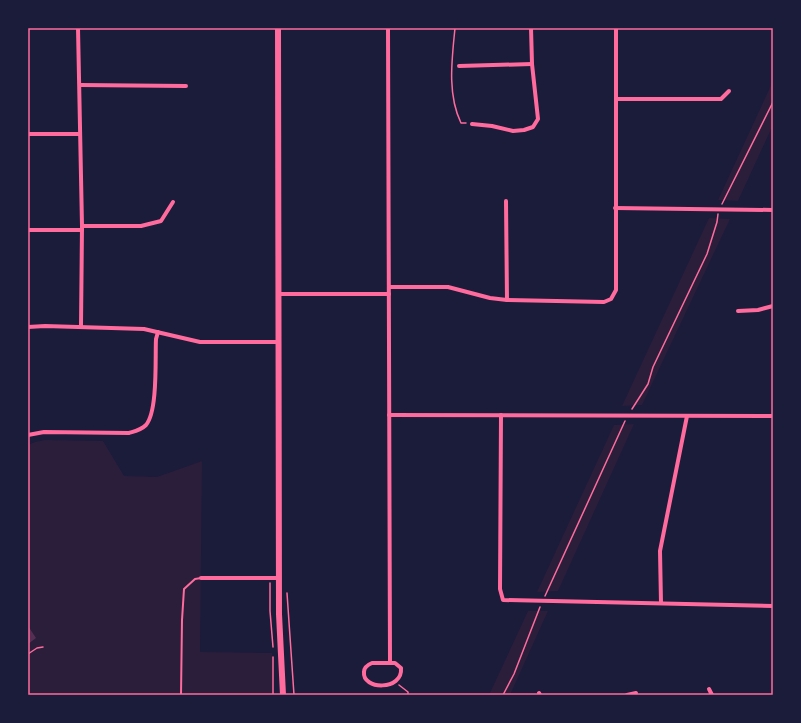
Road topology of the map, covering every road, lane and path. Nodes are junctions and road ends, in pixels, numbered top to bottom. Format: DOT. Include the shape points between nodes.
graph roads {
  1 [pos="78,28"];
  2 [pos="278,28"];
  3 [pos="388,28"];
  4 [pos="455,28"];
  5 [pos="531,28"];
  6 [pos="616,28"];
  7 [pos="532,64"];
  8 [pos="459,66"];
  9 [pos="80,85"];
  10 [pos="186,86"];
  11 [pos="729,91"];
  12 [pos="616,99"];
  13 [pos="773,102"];
  14 [pos="472,124"];
  15 [pos="28,134"];
  16 [pos="80,134"];
  17 [pos="506,200"];
  18 [pos="173,202"];
  19 [pos="615,208"];
  20 [pos="718,209"];
  21 [pos="773,210"];
  22 [pos="82,228"];
  23 [pos="28,230"];
  24 [pos="389,287"];
  25 [pos="278,294"];
  26 [pos="389,294"];
  27 [pos="507,300"];
  28 [pos="773,306"];
  29 [pos="738,311"];
  30 [pos="81,326"];
  31 [pos="28,327"];
  32 [pos="158,332"];
  33 [pos="278,342"];
  34 [pos="389,415"];
  35 [pos="500,415"];
  36 [pos="628,415"];
  37 [pos="688,416"];
  38 [pos="773,416"];
  39 [pos="28,435"];
  40 [pos="201,578"];
  41 [pos="270,578"];
  42 [pos="279,578"];
  43 [pos="286,591"];
  44 [pos="543,600"];
  45 [pos="662,603"];
  46 [pos="773,606"];
  47 [pos="43,647"];
  48 [pos="28,654"];
  49 [pos="390,663"];
  50 [pos="396,682"];
  51 [pos="709,689"];
  52 [pos="636,693"];
  53 [pos="181,695"];
  54 [pos="273,695"];
  55 [pos="283,695"];
  56 [pos="294,695"];
  57 [pos="408,695"];
  58 [pos="503,695"];
  59 [pos="627,695"];
  60 [pos="712,695"];
  1 -- 9 [label="street"];
  2 -- 25 [label="main road"];
  3 -- 24 [label="street"];
  4 -- 14 [label="path" via="452,96 461,123"];
  5 -- 7 [label="street"];
  6 -- 12 [label="street"];
  7 -- 8 [label="street"];
  7 -- 14 [label="street" via="538,119 533,127 513,131"];
  9 -- 10 [label="street"];
  9 -- 16 [label="street"];
  11 -- 12 [label="street" via="721,99"];
  12 -- 19 [label="street"];
  13 -- 20 [label="path" via="726,198"];
  15 -- 16 [label="street"];
  16 -- 22 [label="street"];
  17 -- 27 [label="street"];
  18 -- 22 [label="street" via="161,221 141,226"];
  19 -- 20 [label="street"];
  19 -- 27 [label="street" via="616,290 611,299 604,302"];
  20 -- 21 [label="street"];
  20 -- 36 [label="path" via="717,222 707,254 653,367 648,384"];
  22 -- 23 [label="street"];
  22 -- 30 [label="street"];
  24 -- 26 [label="street"];
  24 -- 27 [label="street" via="448,287"];
  25 -- 26 [label="street"];
  25 -- 33 [label="main road"];
  26 -- 34 [label="street"];
  28 -- 29 [label="street"];
  30 -- 31 [label="street"];
  30 -- 32 [label="street"];
  32 -- 33 [label="street" via="200,342"];
  32 -- 39 [label="street" via="153,407 148,421 141,429 129,433 37,432"];
  33 -- 42 [label="main road"];
  34 -- 35 [label="street"];
  34 -- 49 [label="street"];
  35 -- 36 [label="street"];
  35 -- 44 [label="street" via="500,589 503,600"];
  36 -- 37 [label="street"];
  36 -- 44 [label="path"];
  37 -- 38 [label="street"];
  37 -- 45 [label="street" via="660,551"];
  40 -- 41 [label="street"];
  40 -- 53 [label="lane" via="195,579 184,589"];
  41 -- 42 [label="street"];
  41 -- 54 [label="path"];
  42 -- 55 [label="main road"];
  43 -- 56 [label="path"];
  44 -- 45 [label="street"];
  44 -- 58 [label="path"];
  45 -- 46 [label="street"];
  47 -- 48 [label="path"];
  49 -- 50 [label="street" via="395,663 401,668 400,677"];
  49 -- 50 [label="street" via="367,665 364,675 372,684 379,686"];
  50 -- 57 [label="path" via="408,692"];
  51 -- 60 [label="street"];
  52 -- 59 [label="street"];
}
